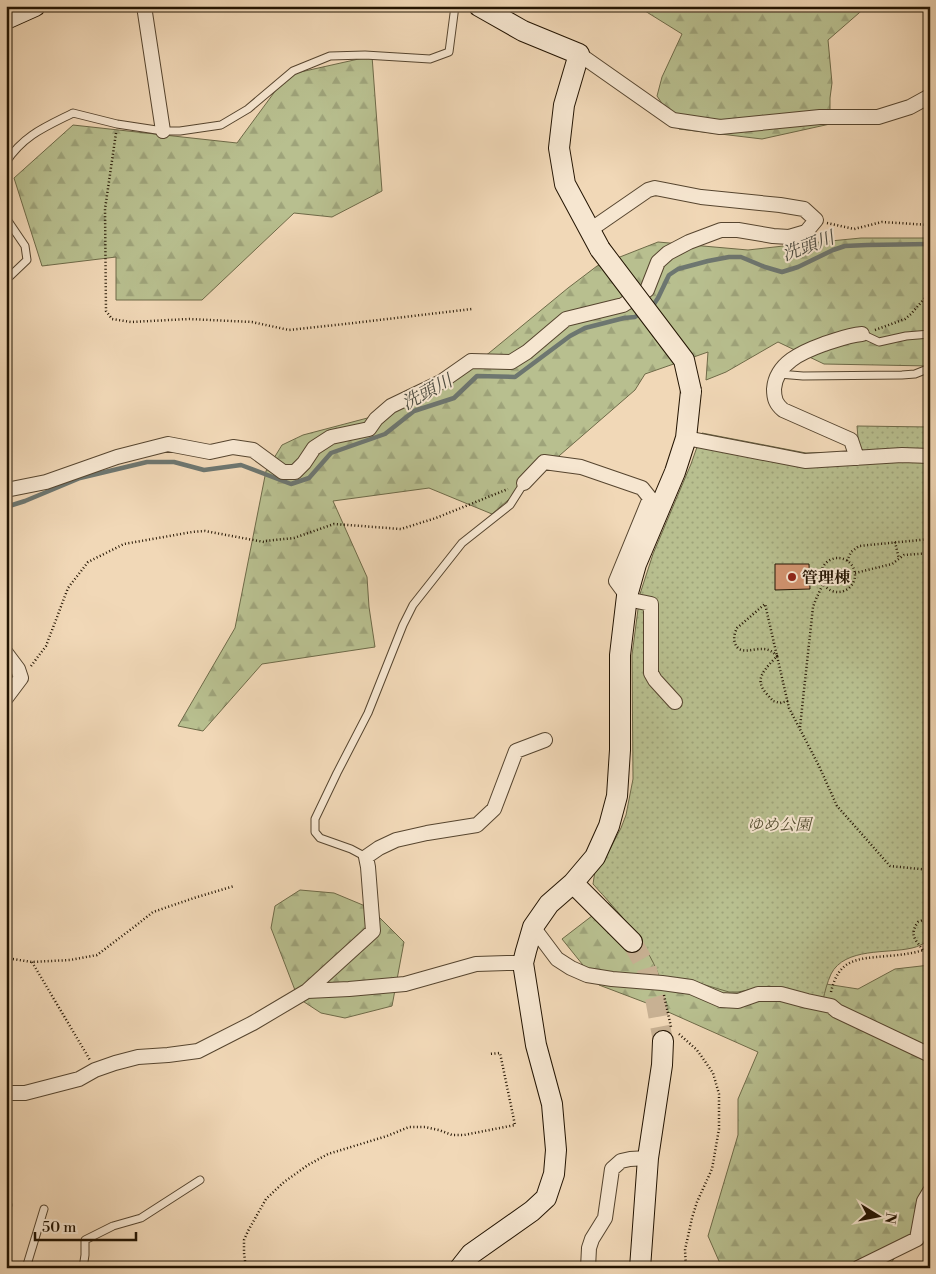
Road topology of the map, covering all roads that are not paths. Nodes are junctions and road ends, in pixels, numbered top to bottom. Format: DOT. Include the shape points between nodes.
graph roads {
  1 [pos="35,6"];
  2 [pos="144,6"];
  3 [pos="455,6"];
  4 [pos="479,6"];
  5 [pos="6,19"];
  6 [pos="578,54"];
  7 [pos="930,96"];
  8 [pos="163,131"];
  9 [pos="6,162"];
  10 [pos="6,218"];
  11 [pos="590,230"];
  12 [pos="6,280"];
  13 [pos="862,334"];
  14 [pos="930,334"];
  15 [pos="930,368"];
  16 [pos="778,374"];
  17 [pos="686,438"];
  18 [pos="930,456"];
  19 [pos="856,458"];
  20 [pos="524,483"];
  21 [pos="6,490"];
  22 [pos="627,598"];
  23 [pos="6,653"];
  24 [pos="6,698"];
  25 [pos="675,702"];
  26 [pos="545,740"];
  27 [pos="366,857"];
  28 [pos="573,883"];
  29 [pos="533,927"];
  30 [pos="632,942"];
  31 [pos="523,963"];
  32 [pos="307,991"];
  33 [pos="663,1041"];
  34 [pos="930,1055"];
  35 [pos="6,1093"];
  36 [pos="648,1158"];
  37 [pos="200,1180"];
  38 [pos="930,1191"];
  39 [pos="8,1205"];
  40 [pos="44,1209"];
  41 [pos="6,1213"];
  42 [pos="26,1268"];
  43 [pos="83,1268"];
  44 [pos="460,1268"];
  45 [pos="588,1268"];
  46 [pos="640,1268"];
  47 [pos="858,1268"];
  1 -- 5 [label="street"];
  2 -- 8 [label="street"];
  3 -- 8 [label="lane" via="449,52 430,59 330,56 292,71 248,109 221,125"];
  4 -- 6 [label="street" via="523,31"];
  6 -- 7 [label="street" via="673,120 720,127 820,117 878,117 910,107"];
  6 -- 11 [label="street" via="564,105 559,148 565,184"];
  8 -- 9 [label="lane" via="73,113 37,131"];
  10 -- 12 [label="lane" via="25,246 27,260"];
  11 -- 17 [label="street, bridge" via="600,249 684,360 691,392"];
  11 -- 21 [label="street" via="655,188 701,197 780,204 804,209 816,220 806,232 789,236 721,230 689,242 658,262 647,290 623,305 566,318 511,362 470,361 441,382 391,406 369,430 331,437 314,448 295,472 283,472 253,450 233,447 210,452 168,444 117,456 46,482"];
  13 -- 14 [label="lane" via="879,342"];
  13 -- 16 [label="street" via="849,335 804,352"];
  15 -- 16 [label="lane" via="902,375"];
  16 -- 19 [label="street" via="774,394 777,405 851,440"];
  17 -- 19 [label="street" via="805,460"];
  17 -- 22 [label="street" via="636,564"];
  18 -- 19 [label="street"];
  20 -- 22 [label="street" via="544,462 580,468 642,488 650,498 616,581"];
  20 -- 27 [label="lane" via="510,505 462,543 413,604 368,713 314,819 315,832 320,838"];
  22 -- 25 [label="street" via="651,604 651,673"];
  22 -- 28 [label="street" via="620,655 617,796 609,826 595,857"];
  23 -- 24 [label="street" via="21,678"];
  26 -- 27 [label="street" via="516,751 494,809 477,826 396,840"];
  27 -- 32 [label="street" via="373,931"];
  28 -- 29 [label="street" via="549,904"];
  28 -- 30 [label="street"];
  29 -- 31 [label="street"];
  29 -- 34 [label="street" via="557,959 587,975 691,987 720,1000 738,1001 758,994 781,994 831,1006 836,1012"];
  31 -- 32 [label="street" via="476,964 405,984"];
  31 -- 44 [label="street" via="536,1045 552,1104 556,1150 554,1174 546,1198 471,1254"];
  32 -- 35 [label="street" via="198,1051 138,1057 79,1079 25,1093"];
  33 -- 36 [label="street"];
  36 -- 45 [label="street" via="630,1159 612,1169 606,1218 588,1248"];
  36 -- 46 [label="street"];
  37 -- 43 [label="lane" via="141,1218 113,1226 85,1240"];
  38 -- 47 [label="street" via="924,1201 917,1239"];
  39 -- 41 [label="lane"];
  40 -- 42 [label="lane"];
}
